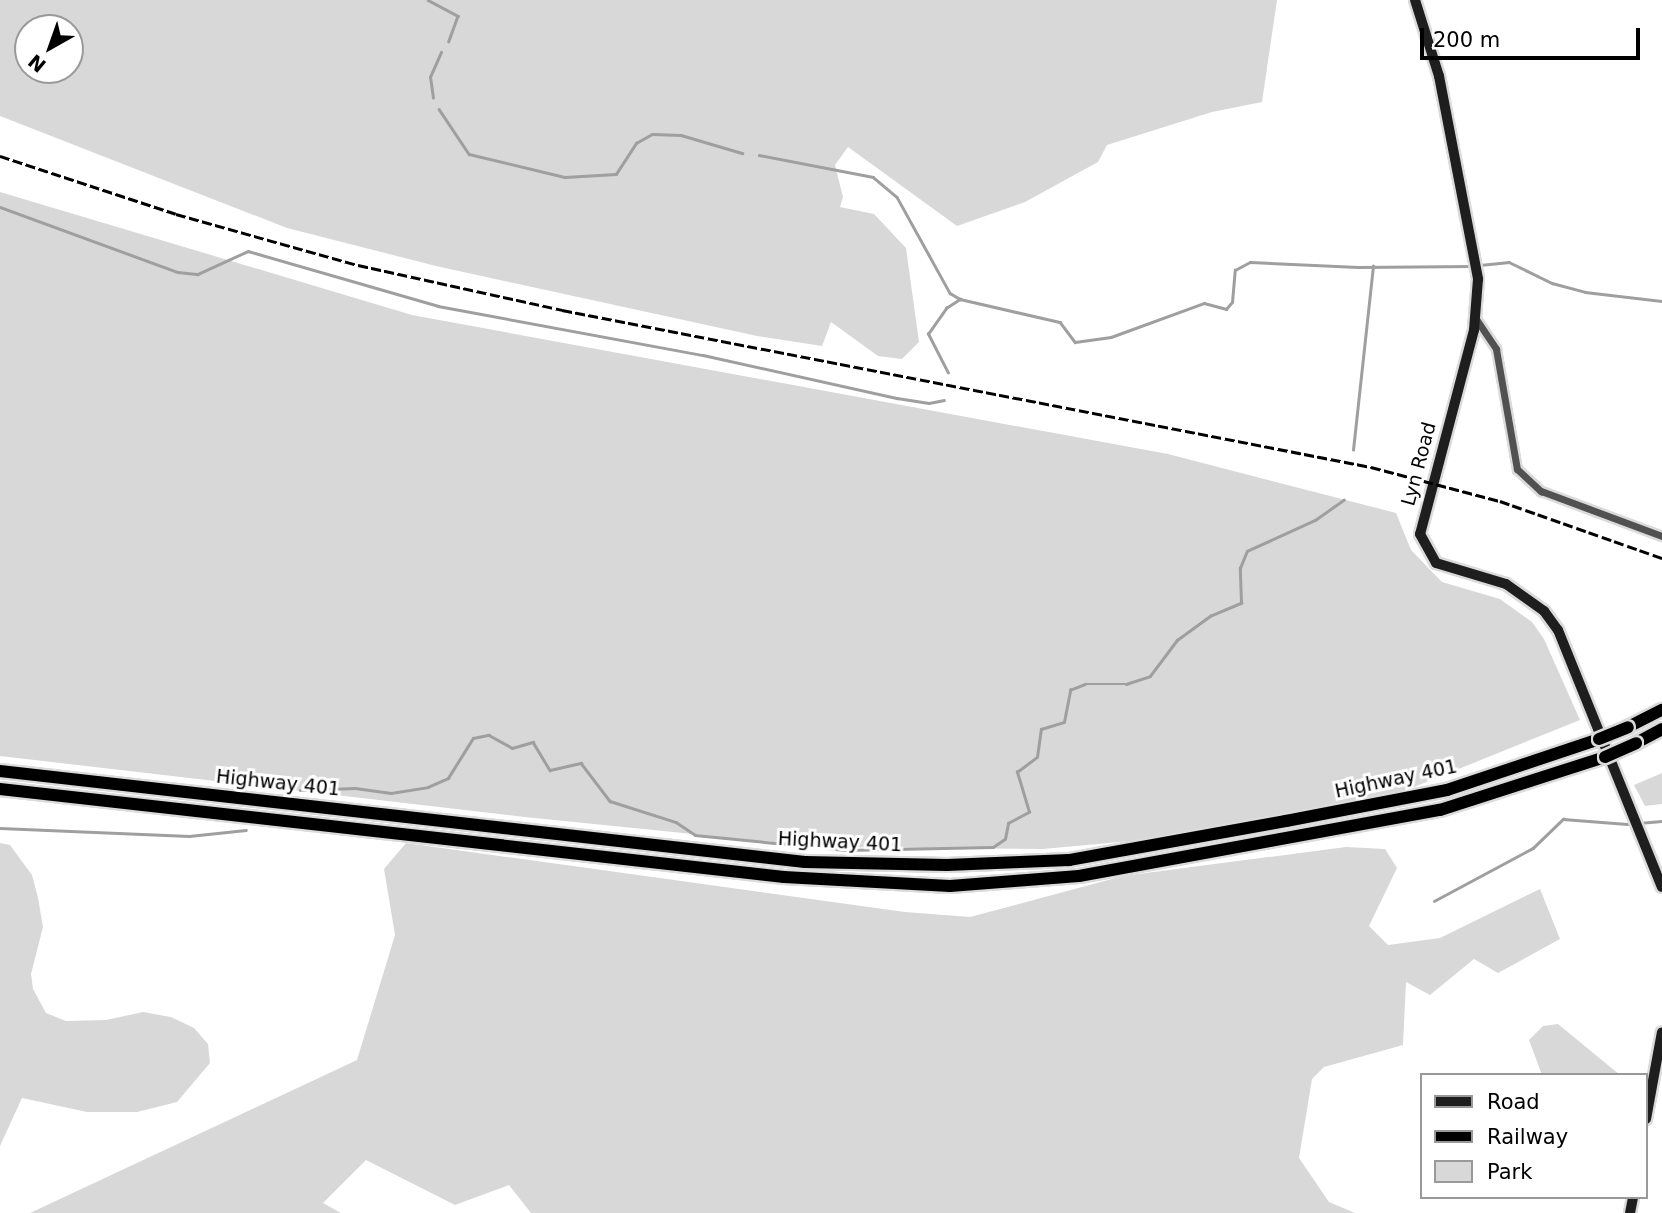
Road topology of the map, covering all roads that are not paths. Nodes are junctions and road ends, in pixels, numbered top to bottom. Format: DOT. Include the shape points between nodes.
graph roads {
  1 [pos="1415,0"];
  2 [pos="1476,319"];
  3 [pos="1662,536"];
  4 [pos="1662,709"];
  5 [pos="1662,729"];
  6 [pos="0,771"];
  7 [pos="0,789"];
  8 [pos="1662,887"];
  9 [pos="1662,1032"];
  10 [pos="1648,1108"];
  1 -- 2 [label="main road, Lyn Road" via="1444,99 1478,279"];
  2 -- 3 [label="street" via="1496,349 1517,469 1541,491"];
  2 -- 8 [label="main road, Lyn Road" via="1420,534 1436,563 1506,584 1527,596 1558,630"];
  4 -- 6 [label="highway, Highway 401, bridge" via="1599,739 1447,790 1069,860 947,865 805,862"];
  5 -- 7 [label="highway, Highway 401, bridge" via="1605,757 1440,810 1079,876 950,886 783,877"];
  9 -- 10 [label="main road"];
}
